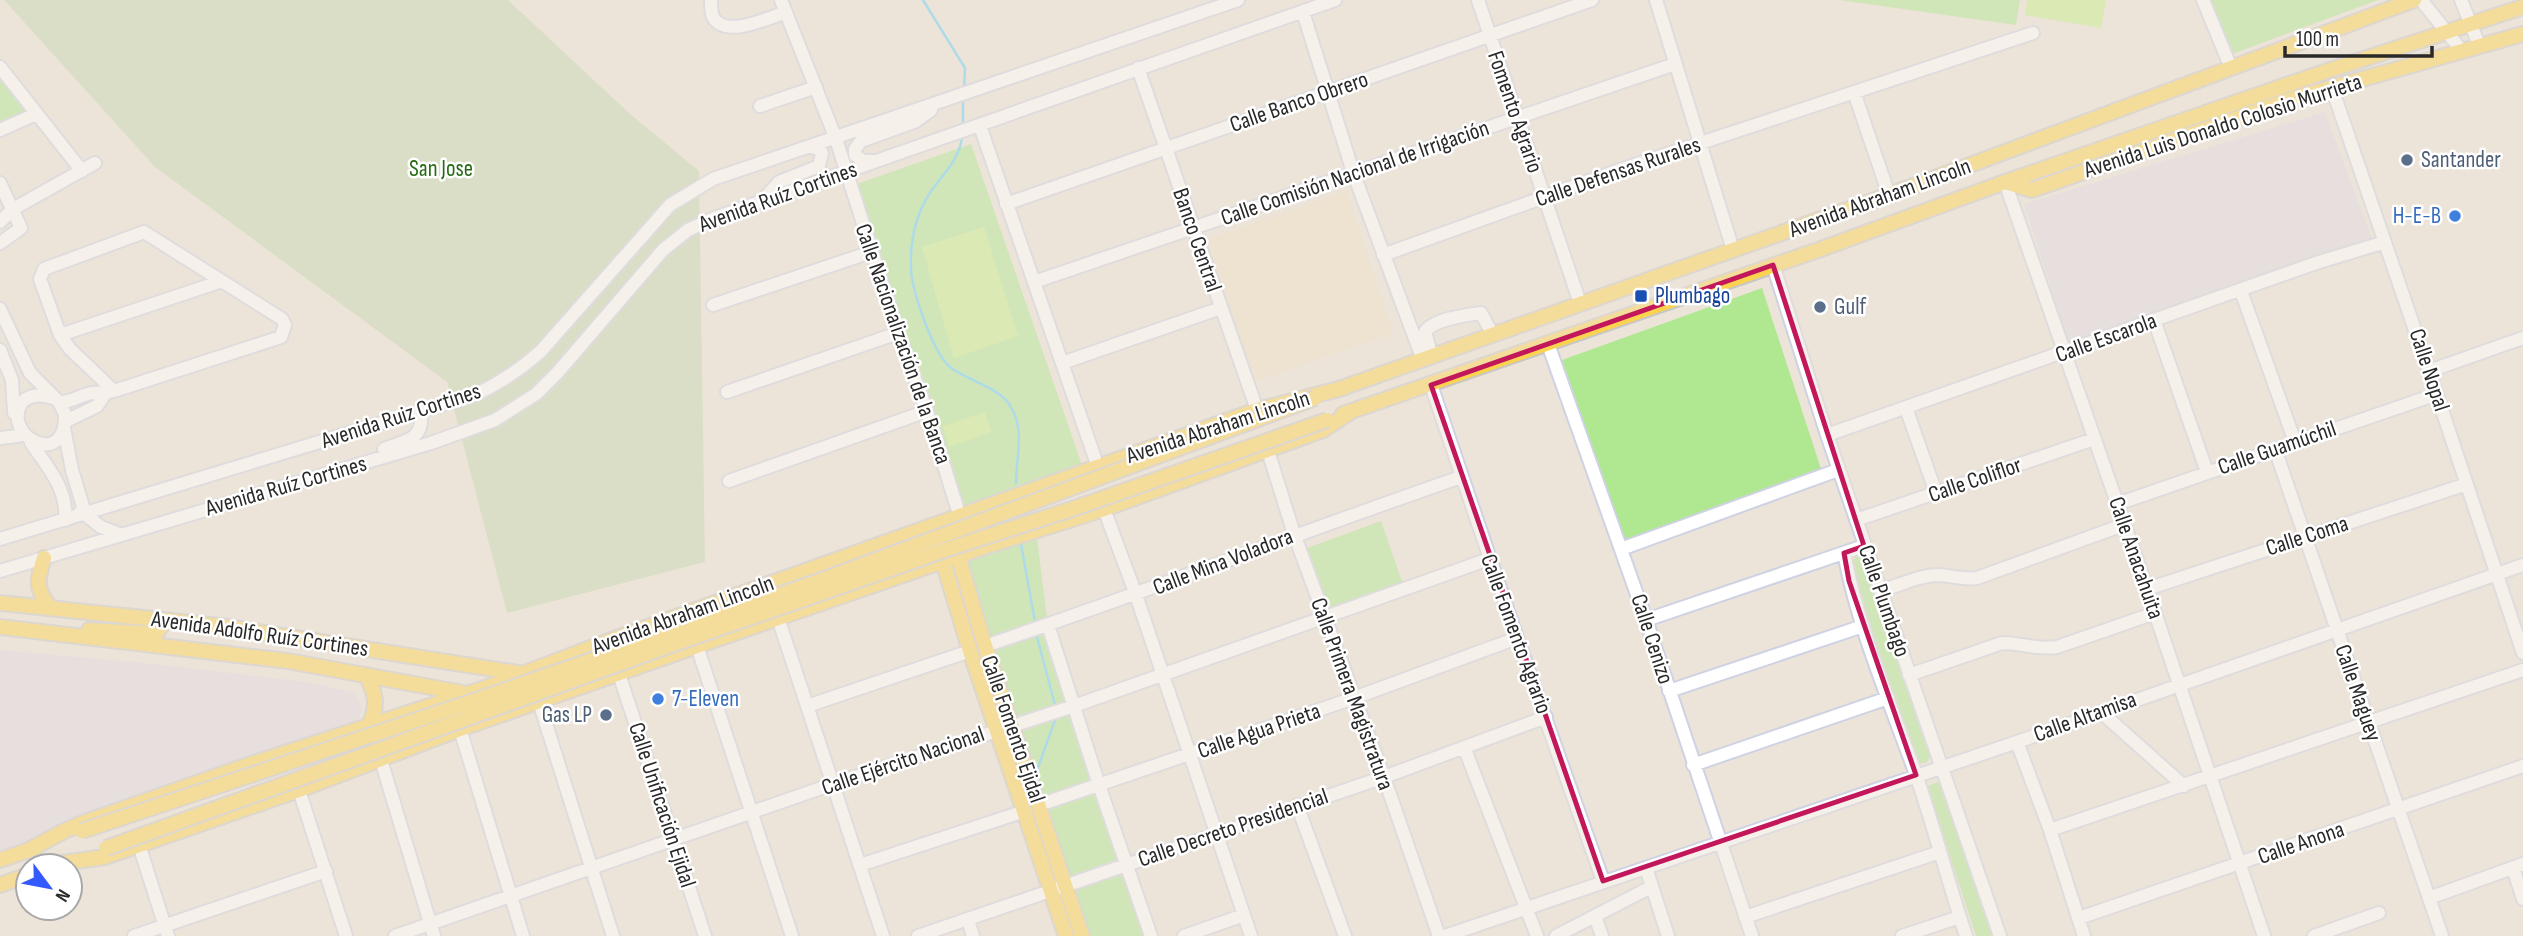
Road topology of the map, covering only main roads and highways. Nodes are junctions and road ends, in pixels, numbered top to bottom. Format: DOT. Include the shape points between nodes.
graph roads {
  1 [pos="2414,0"];
  2 [pos="2523,7"];
  3 [pos="2523,34"];
  4 [pos="2266,92"];
  5 [pos="2298,97"];
  6 [pos="2134,137"];
  7 [pos="2166,142"];
  8 [pos="2005,182"];
  9 [pos="1343,388"];
  10 [pos="1352,411"];
  11 [pos="979,509"];
  12 [pos="954,519"];
  13 [pos="932,527"];
  14 [pos="990,545"];
  15 [pos="958,556"];
  16 [pos="44,558"];
  17 [pos="944,562"];
  18 [pos="0,603"];
  19 [pos="50,607"];
  20 [pos="165,621"];
  21 [pos="0,626"];
  22 [pos="63,634"];
  23 [pos="432,659"];
  24 [pos="519,674"];
  25 [pos="366,675"];
  26 [pos="409,682"];
  27 [pos="485,688"];
  28 [pos="464,694"];
  29 [pos="439,703"];
  30 [pos="501,713"];
  31 [pos="393,719"];
  32 [pos="368,726"];
  33 [pos="1005,727"];
  34 [pos="460,729"];
  35 [pos="406,750"];
  36 [pos="27,851"];
  37 [pos="84,856"];
  38 [pos="0,860"];
  39 [pos="84,861"];
  40 [pos="1066,936"];
  41 [pos="1082,936"];
  1 -- 9 [label="main road, Avenida Abraham Lincoln" via="1889,195"];
  2 -- 4 [label="main road"];
  3 -- 5 [label="main road, Avenida Luis Donaldo Colosio Murrieta"];
  4 -- 5 [label="main road"];
  4 -- 6 [label="main road"];
  5 -- 7 [label="main road, Avenida Luis Donaldo Colosio Murrieta"];
  6 -- 7 [label="main road"];
  6 -- 8 [label="main road"];
  7 -- 8 [label="main road, Avenida Luis Donaldo Colosio Murrieta" via="2032,190"];
  8 -- 10 [label="main road"];
  9 -- 11 [label="main road, Avenida Abraham Lincoln" via="1257,410"];
  9 -- 36 [label="main road, Avenida Abraham Lincoln, bridge" via="820,581"];
  10 -- 14 [label="main road, Avenida Abraham Lincoln" via="1323,430 1269,451"];
  10 -- 37 [label="main road, bridge" via="671,645"];
  11 -- 12 [label="main road, Avenida Abraham Lincoln"];
  11 -- 14 [label="main road" via="975,533"];
  12 -- 13 [label="main road, Avenida Abraham Lincoln"];
  12 -- 15 [label="main road, Calle Fomento Ejidal"];
  13 -- 17 [label="main road, Calle Fomento Ejidal"];
  13 -- 24 [label="main road, Avenida Abraham Lincoln"];
  14 -- 15 [label="main road, Avenida Abraham Lincoln"];
  15 -- 17 [label="main road, Avenida Abraham Lincoln"];
  15 -- 33 [label="main road, Calle Fomento Ejidal"];
  16 -- 19 [label="main road" via="38,586"];
  17 -- 30 [label="main road, Avenida Abraham Lincoln"];
  17 -- 33 [label="main road, Calle Fomento Ejidal" via="970,651"];
  18 -- 19 [label="main road, Avenida Adolfo Ruíz Cortines"];
  19 -- 20 [label="main road, Avenida Adolfo Ruíz Cortines"];
  20 -- 22 [label="main road" via="156,634 100,629"];
  20 -- 23 [label="main road, Avenida Adolfo Ruíz Cortines"];
  21 -- 22 [label="main road, Avenida Adolfo Ruíz Cortines"];
  22 -- 25 [label="main road, Avenida Adolfo Ruíz Cortines"];
  23 -- 24 [label="main road, Avenida Adolfo Ruíz Cortines"];
  23 -- 27 [label="main road"];
  24 -- 27 [label="main road, Avenida Abraham Lincoln"];
  25 -- 26 [label="main road, Avenida Adolfo Ruíz Cortines"];
  25 -- 32 [label="main road" via="376,701"];
  26 -- 28 [label="main road, Avenida Adolfo Ruíz Cortines"];
  26 -- 29 [label="main road"];
  27 -- 28 [label="main road, Avenida Abraham Lincoln"];
  27 -- 30 [label="main road"];
  28 -- 29 [label="main road, Avenida Abraham Lincoln"];
  28 -- 30 [label="main road, Avenida Adolfo Ruíz Cortines"];
  29 -- 31 [label="main road, Avenida Abraham Lincoln"];
  29 -- 34 [label="main road"];
  30 -- 34 [label="main road, Avenida Abraham Lincoln"];
  31 -- 32 [label="main road, Avenida Abraham Lincoln"];
  31 -- 35 [label="main road" via="411,733"];
  32 -- 36 [label="main road, Avenida Abraham Lincoln" via="85,822"];
  33 -- 40 [label="main road, Calle Fomento Ejidal" via="1025,811"];
  33 -- 41 [label="main road, Calle Fomento Ejidal" via="1039,805"];
  34 -- 35 [label="main road, Avenida Abraham Lincoln"];
  35 -- 39 [label="main road, Avenida Abraham Lincoln"];
  36 -- 38 [label="main road, Avenida Abraham Lincoln"];
}
